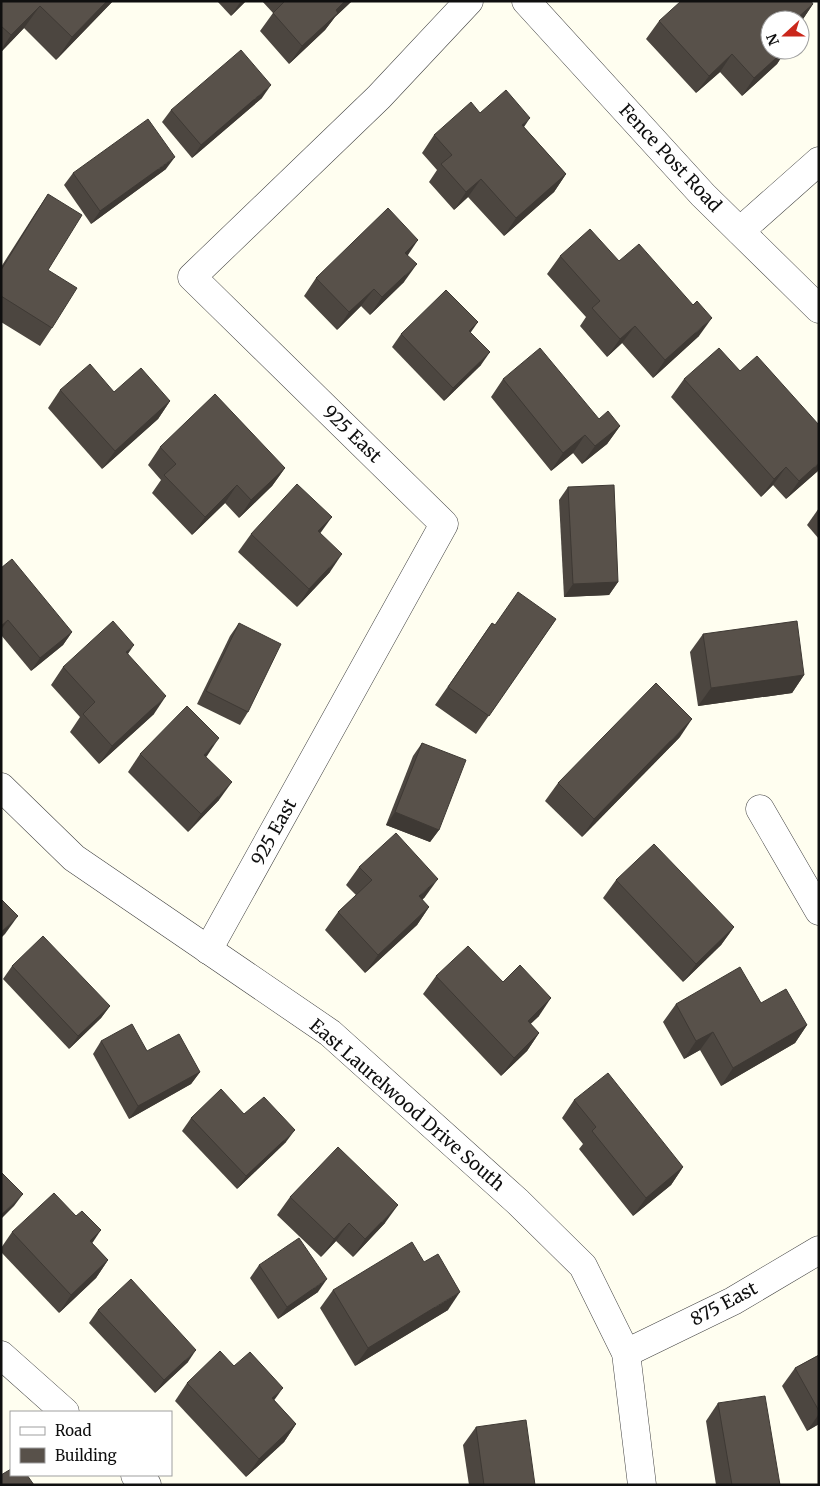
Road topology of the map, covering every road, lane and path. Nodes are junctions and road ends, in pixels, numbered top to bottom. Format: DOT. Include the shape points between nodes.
graph roads {
  1 [pos="469,1"];
  2 [pos="526,1"];
  3 [pos="819,160"];
  4 [pos="740,231"];
  5 [pos="819,309"];
  6 [pos="1,787"];
  7 [pos="760,809"];
  8 [pos="819,911"];
  9 [pos="208,950"];
  10 [pos="819,1250"];
  11 [pos="626,1354"];
  12 [pos="1,1355"];
  13 [pos="64,1411"];
  14 [pos="136,1476"];
  15 [pos="146,1485"];
  16 [pos="642,1485"];
  1 -- 9 [label="street, 925 East" via="379,97 192,277 444,524"];
  2 -- 4 [label="street, Fence Post Road" via="703,195"];
  3 -- 4 [label="street"];
  4 -- 5 [label="street, Fence Post Road"];
  6 -- 9 [label="street, East Laurelwood Drive South" via="74,858"];
  7 -- 8 [label="street"];
  9 -- 11 [label="street, East Laurelwood Drive South" via="330,1033 518,1202 583,1266"];
  10 -- 11 [label="street, 875 East" via="733,1301"];
  11 -- 16 [label="street, East Laurelwood Drive South"];
  12 -- 13 [label="street"];
  14 -- 15 [label="street"];
}
